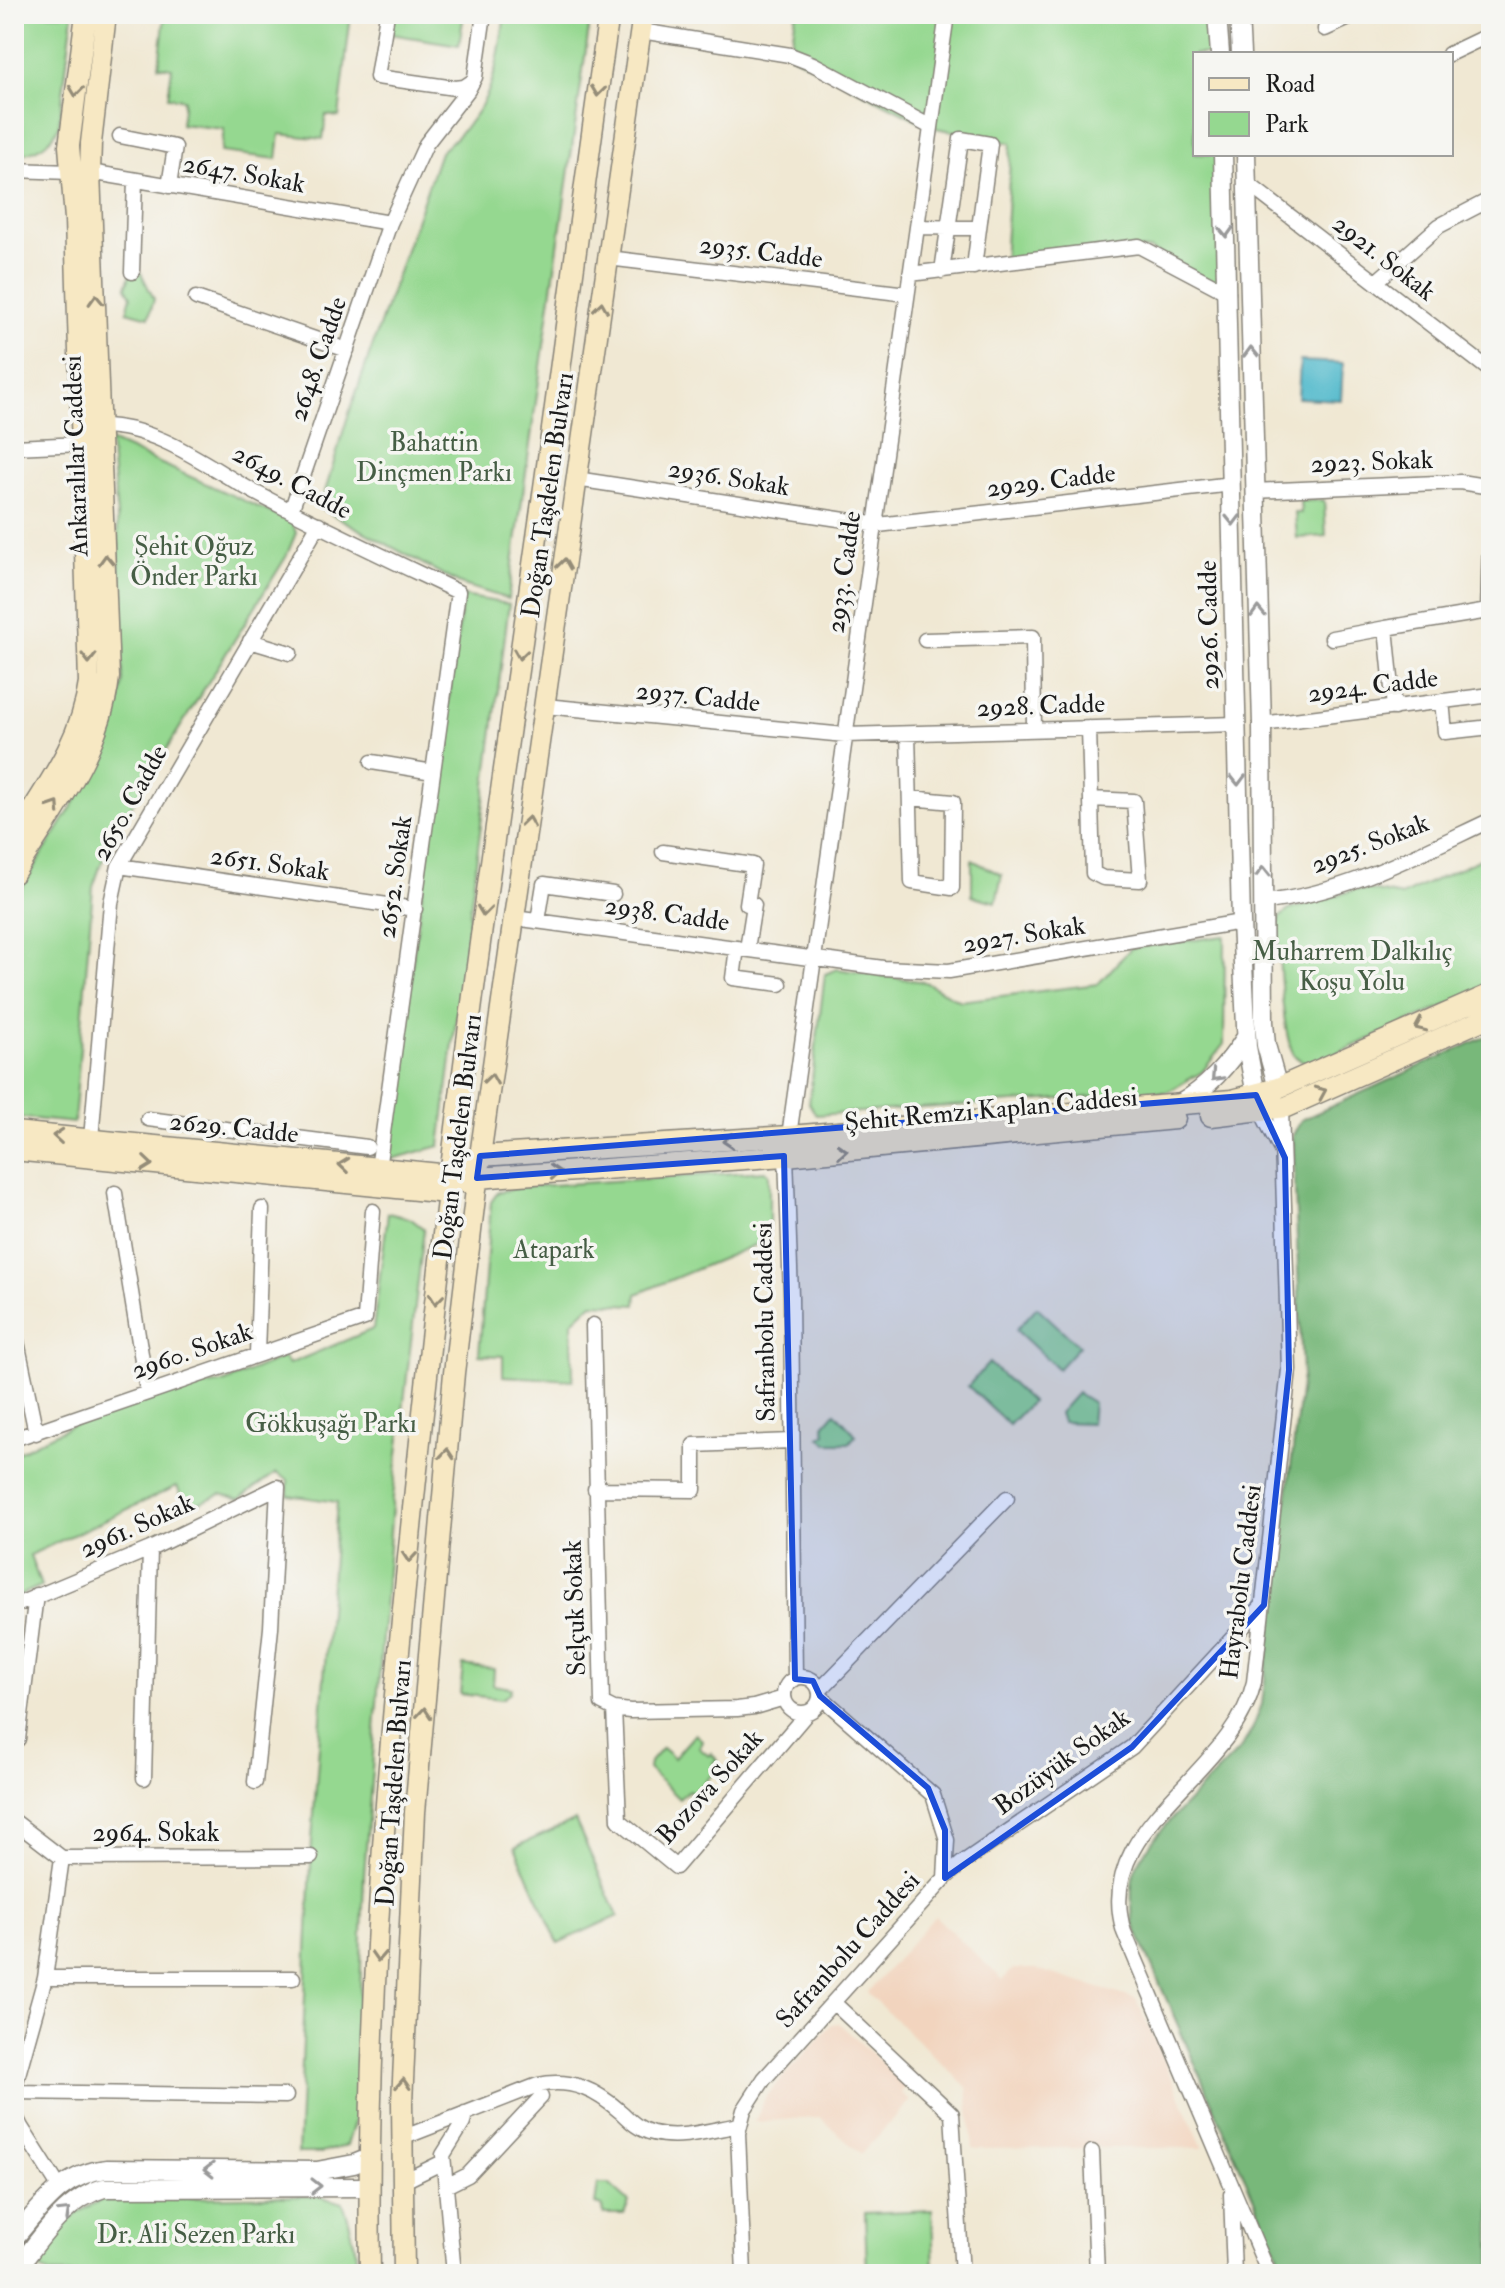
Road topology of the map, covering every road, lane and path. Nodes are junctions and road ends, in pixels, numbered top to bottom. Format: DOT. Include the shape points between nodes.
graph roads {
  1 [pos="86,14"];
  2 [pos="106,14"];
  3 [pos="387,14"];
  4 [pos="484,14"];
  5 [pos="609,14"];
  6 [pos="947,14"];
  7 [pos="1217,14"];
  8 [pos="1239,14"];
  9 [pos="1358,14"];
  10 [pos="1484,14"];
  11 [pos="1491,15"];
  12 [pos="642,22"];
  13 [pos="1325,29"];
  14 [pos="1491,34"];
  15 [pos="1220,52"];
  16 [pos="1241,52"];
  17 [pos="1453,52"];
  18 [pos="473,81"];
  19 [pos="931,127"];
  20 [pos="120,136"];
  21 [pos="1223,156"];
  22 [pos="1246,156"];
  23 [pos="14,170"];
  24 [pos="80,172"];
  25 [pos="135,180"];
  26 [pos="1247,183"];
  27 [pos="169,186"];
  28 [pos="1491,199"];
  29 [pos="390,223"];
  30 [pos="917,227"];
  31 [pos="948,228"];
  32 [pos="979,228"];
  33 [pos="608,258"];
  34 [pos="974,267"];
  35 [pos="942,271"];
  36 [pos="132,272"];
  37 [pos="910,274"];
  38 [pos="1376,282"];
  39 [pos="1228,293"];
  40 [pos="907,294"];
  41 [pos="196,298"];
  42 [pos="347,350"];
  43 [pos="1491,371"];
  44 [pos="101,426"];
  45 [pos="82,444"];
  46 [pos="14,447"];
  47 [pos="576,479"];
  48 [pos="1232,484"];
  49 [pos="1490,488"];
  50 [pos="1254,491"];
  51 [pos="291,511"];
  52 [pos="319,524"];
  53 [pos="875,525"];
  54 [pos="458,592"];
  55 [pos="1386,628"];
  56 [pos="1332,638"];
  57 [pos="925,640"];
  58 [pos="250,641"];
  59 [pos="290,653"];
  60 [pos="1491,695"];
  61 [pos="1442,701"];
  62 [pos="545,706"];
  63 [pos="1394,708"];
  64 [pos="1237,724"];
  65 [pos="1262,724"];
  66 [pos="1491,727"];
  67 [pos="1089,728"];
  68 [pos="1034,730"];
  69 [pos="908,734"];
  70 [pos="845,735"];
  71 [pos="372,762"];
  72 [pos="433,772"];
  73 [pos="910,798"];
  74 [pos="1091,799"];
  75 [pos="1491,820"];
  76 [pos="14,839"];
  77 [pos="663,852"];
  78 [pos="119,866"];
  79 [pos="14,873"];
  80 [pos="613,894"];
  81 [pos="1264,902"];
  82 [pos="415,909"];
  83 [pos="514,918"];
  84 [pos="538,921"];
  85 [pos="1241,922"];
  86 [pos="742,948"];
  87 [pos="814,958"];
  88 [pos="780,984"];
  89 [pos="1491,994"];
  90 [pos="1491,1016"];
  91 [pos="1246,1037"];
  92 [pos="1269,1100"];
  93 [pos="1177,1106"];
  94 [pos="148,1119"];
  95 [pos="242,1131"];
  96 [pos="14,1132"];
  97 [pos="91,1139"];
  98 [pos="788,1146"];
  99 [pos="367,1147"];
  100 [pos="14,1150"];
  101 [pos="238,1155"];
  102 [pos="480,1156"];
  103 [pos="378,1169"];
  104 [pos="477,1178"];
  105 [pos="448,1184"];
  106 [pos="115,1193"];
  107 [pos="262,1209"];
  108 [pos="373,1211"];
  109 [pos="593,1325"];
  110 [pos="14,1327"];
  111 [pos="257,1354"];
  112 [pos="147,1391"];
  113 [pos="36,1433"];
  114 [pos="791,1441"];
  115 [pos="14,1442"];
  116 [pos="595,1489"];
  117 [pos="1007,1498"];
  118 [pos="150,1549"];
  119 [pos="36,1595"];
  120 [pos="1264,1605"];
  121 [pos="14,1606"];
  122 [pos="795,1679"];
  123 [pos="820,1693"];
  124 [pos="784,1698"];
  125 [pos="614,1709"];
  126 [pos="807,1713"];
  127 [pos="18,1739"];
  128 [pos="144,1778"];
  129 [pos="255,1782"];
  130 [pos="14,1821"];
  131 [pos="311,1857"];
  132 [pos="62,1858"];
  133 [pos="945,1878"];
  134 [pos="45,1978"];
  135 [pos="293,1978"];
  136 [pos="834,2003"];
  137 [pos="14,2090"];
  138 [pos="286,2096"];
  139 [pos="541,2097"];
  140 [pos="14,2113"];
  141 [pos="465,2113"];
  142 [pos="739,2125"];
  143 [pos="402,2138"];
  144 [pos="1092,2152"];
  145 [pos="369,2158"];
  146 [pos="443,2162"];
  147 [pos="1230,2181"];
  148 [pos="402,2182"];
  149 [pos="446,2186"];
  150 [pos="59,2187"];
  151 [pos="368,2187"];
  152 [pos="14,2238"];
  153 [pos="17,2265"];
  154 [pos="38,2274"];
  155 [pos="370,2274"];
  156 [pos="404,2274"];
  157 [pos="454,2274"];
  158 [pos="744,2274"];
  159 [pos="962,2274"];
  160 [pos="1097,2274"];
  161 [pos="1234,2274"];
  162 [pos="1269,2274"];
  1 -- 24 [label="main road, Ankaralılar Caddesi, one-way" via="69,146"];
  2 -- 24 [label="main road, Ankaralılar Caddesi" via="91,143"];
  3 -- 18 [label="street" via="377,77 455,88"];
  4 -- 18 [label="street"];
  5 -- 105 [label="main road, Doğan Taşdelen Bulvarı, one-way"];
  6 -- 19 [label="street, 2933. Cadde"];
  7 -- 15 [label="street"];
  8 -- 16 [label="street"];
  9 -- 13 [label="street"];
  10 -- 11 [label="street"];
  12 -- 19 [label="street" via="790,55"];
  12 -- 33 [label="main road, Doğan Taşdelen Bulvarı"];
  14 -- 17 [label="street"];
  18 -- 29 [label="street, 2648. Cadde" via="426,144"];
  19 -- 30 [label="street, 2933. Cadde"];
  20 -- 27 [label="street" via="175,147"];
  21 -- 39 [label="street, 2926. Cadde, one-way"];
  22 -- 26 [label="street, 2926. Cadde"];
  23 -- 24 [label="street, 2647. Sokak"];
  24 -- 25 [label="street, 2647. Sokak"];
  44 -- 24 [label="main road, Ankaralılar Caddesi, one-way"];
  24 -- 45 [label="main road, Ankaralılar Caddesi" via="75,219"];
  25 -- 27 [label="street, 2647. Sokak"];
  25 -- 36 [label="street"];
  26 -- 38 [label="street, 2921. Sokak"];
  50 -- 26 [label="street, 2926. Cadde, one-way"];
  27 -- 29 [label="street, 2647. Sokak"];
  28 -- 38 [label="street" via="1439,226"];
  29 -- 42 [label="street, 2648. Cadde"];
  30 -- 31 [label="street"];
  30 -- 37 [label="street, 2933. Cadde"];
  31 -- 32 [label="street"];
  31 -- 32 [label="street" via="961,139 990,144"];
  31 -- 35 [label="street"];
  32 -- 34 [label="street"];
  33 -- 40 [label="street, 2935. Cadde"];
  47 -- 33 [label="main road, Doğan Taşdelen Bulvarı, one-way"];
  34 -- 35 [label="street"];
  34 -- 39 [label="street" via="1139,246"];
  35 -- 37 [label="street"];
  37 -- 40 [label="street, 2933. Cadde"];
  38 -- 43 [label="street, 2921. Sokak"];
  39 -- 48 [label="street, 2926. Cadde"];
  40 -- 53 [label="street, 2933. Cadde"];
  41 -- 42 [label="street"];
  42 -- 51 [label="street, 2648. Cadde"];
  44 -- 51 [label="street, 2649. Cadde" via="132,430 176,448"];
  79 -- 44 [label="main road, Ankaralılar Caddesi, one-way" via="84,760 107,696"];
  45 -- 46 [label="street"];
  45 -- 76 [label="main road, Ankaralılar Caddesi, one-way" via="90,660 86,705 72,744"];
  47 -- 53 [label="street, 2936. Sokak"];
  62 -- 47 [label="main road, Doğan Taşdelen Bulvarı, one-way"];
  48 -- 53 [label="street, 2929. Cadde"];
  48 -- 64 [label="street, 2926. Cadde, one-way"];
  49 -- 50 [label="street, 2923. Sokak" via="1460,482"];
  49 -- 55 [label="street" via="1488,611"];
  65 -- 50 [label="street, 2926. Cadde, one-way"];
  51 -- 52 [label="street, 2649. Cadde"];
  52 -- 54 [label="street, 2649. Cadde"];
  52 -- 58 [label="street, 2650. Cadde"];
  53 -- 70 [label="street, 2933. Cadde"];
  54 -- 72 [label="street, 2652. Sokak"];
  55 -- 56 [label="street"];
  55 -- 63 [label="street"];
  57 -- 68 [label="street" via="1033,637"];
  58 -- 59 [label="street"];
  58 -- 78 [label="street, 2650. Cadde"];
  60 -- 61 [label="street, 2924. Cadde"];
  61 -- 63 [label="street, 2924. Cadde"];
  61 -- 66 [label="street" via="1445,732"];
  62 -- 70 [label="street, 2937. Cadde"];
  83 -- 62 [label="main road, Doğan Taşdelen Bulvarı, one-way"];
  63 -- 65 [label="street, 2924. Cadde"];
  64 -- 65 [label="street"];
  64 -- 67 [label="street, 2928. Cadde"];
  64 -- 85 [label="street, 2926. Cadde, one-way"];
  81 -- 65 [label="street, 2926. Cadde, one-way"];
  67 -- 68 [label="street, 2928. Cadde"];
  67 -- 74 [label="street"];
  68 -- 69 [label="street, 2928. Cadde"];
  69 -- 70 [label="street, 2928. Cadde"];
  69 -- 73 [label="street"];
  70 -- 87 [label="street, 2933. Cadde"];
  71 -- 72 [label="street"];
  72 -- 82 [label="street, 2652. Sokak"];
  73 -- 73 [label="street" via="912,882 952,888 953,802"];
  74 -- 74 [label="street" via="1093,873 1140,880 1134,801"];
  75 -- 81 [label="street, 2925. Sokak" via="1369,876"];
  77 -- 86 [label="street" via="753,865 747,904 754,905"];
  78 -- 82 [label="street, 2651. Sokak"];
  78 -- 97 [label="street, 2650. Cadde" via="111,903"];
  80 -- 84 [label="street" via="544,884"];
  81 -- 92 [label="street, 2926. Cadde"];
  82 -- 103 [label="street, 2652. Sokak"];
  83 -- 84 [label="street, 2938. Cadde"];
  102 -- 83 [label="main road, Doğan Taşdelen Bulvarı, one-way"];
  84 -- 86 [label="street, 2938. Cadde"];
  85 -- 87 [label="street, 2927. Sokak" via="949,971"];
  85 -- 91 [label="street, 2926. Cadde"];
  86 -- 87 [label="street, 2938. Cadde"];
  86 -- 88 [label="street" via="733,978"];
  87 -- 98 [label="street, 2933. Cadde"];
  89 -- 92 [label="main road, Şehit Remzi Kaplan Caddesi, one-way"];
  92 -- 90 [label="main road, Şehit Remzi Kaplan Caddesi, one-way"];
  91 -- 92 [label="street, 2926. Cadde"];
  91 -- 93 [label="street, one-way" via="1213,1080"];
  92 -- 93 [label="main road, Şehit Remzi Kaplan Caddesi"];
  98 -- 92 [label="main road, Şehit Remzi Kaplan Caddesi, one-way"];
  92 -- 120 [label="street, Hayrabolu Caddesi" via="1285,1158 1289,1370"];
  93 -- 98 [label="main road, Şehit Remzi Kaplan Caddesi"];
  94 -- 95 [label="street"];
  95 -- 99 [label="street"];
  95 -- 101 [label="street"];
  97 -- 96 [label="main road, 2629. Cadde, one-way"];
  97 -- 101 [label="main road, 2629. Cadde"];
  98 -- 102 [label="main road, Şehit Remzi Kaplan Caddesi, one-way"];
  104 -- 98 [label="main road, Şehit Remzi Kaplan Caddesi, one-way"];
  98 -- 114 [label="street, Safranbolu Caddesi"];
  100 -- 105 [label="main road, 2629. Cadde, one-way"];
  103 -- 101 [label="main road, 2629. Cadde, one-way"];
  102 -- 104 [label="main road, Doğan Taşdelen Bulvarı"];
  102 -- 105 [label="main road"];
  103 -- 105 [label="main road, 2629. Cadde"];
  104 -- 105 [label="main road"];
  143 -- 104 [label="main road, Doğan Taşdelen Bulvarı, one-way" via="416,1799"];
  105 -- 145 [label="main road, Doğan Taşdelen Bulvarı, one-way" via="386,1809"];
  106 -- 112 [label="street"];
  107 -- 111 [label="street"];
  108 -- 111 [label="street, 2960. Sokak" via="365,1318"];
  109 -- 116 [label="street, Selçuk Sokak"];
  110 -- 113 [label="street"];
  111 -- 112 [label="street, 2960. Sokak"];
  112 -- 113 [label="street, 2960. Sokak"];
  113 -- 115 [label="street, 2960. Sokak"];
  114 -- 116 [label="street" via="694,1445 694,1490"];
  114 -- 122 [label="street, Safranbolu Caddesi"];
  116 -- 125 [label="street, Selçuk Sokak" via="602,1703"];
  117 -- 123 [label="street"];
  118 -- 119 [label="street, 2961. Sokak"];
  118 -- 128 [label="street"];
  118 -- 129 [label="street, 2961. Sokak" via="278,1487"];
  119 -- 121 [label="street, 2961. Sokak"];
  119 -- 127 [label="street"];
  120 -- 133 [label="street, Bozüyük Sokak" via="1132,1747"];
  120 -- 147 [label="street, Hayrabolu Caddesi" via="1246,1709 1132,1849 1118,1895 1124,1932"];
  122 -- 123 [label="street, Safranbolu Caddesi" via="813,1681"];
  122 -- 124 [label="street"];
  123 -- 126 [label="street" via="816,1707"];
  123 -- 133 [label="street, Safranbolu Caddesi" via="933,1795 947,1840"];
  124 -- 125 [label="street" via="746,1709"];
  124 -- 126 [label="street" via="795,1712"];
  125 -- 126 [label="street, Bozova Sokak" via="619,1820 676,1867"];
  130 -- 132 [label="street, 2964. Sokak"];
  131 -- 132 [label="street, 2964. Sokak"];
  132 -- 134 [label="street"];
  133 -- 136 [label="street, Safranbolu Caddesi"];
  134 -- 135 [label="street"];
  134 -- 137 [label="street"];
  136 -- 142 [label="street, Safranbolu Caddesi" via="764,2079"];
  136 -- 159 [label="street" via="953,2116"];
  137 -- 138 [label="street"];
  139 -- 149 [label="street" via="468,2175"];
  140 -- 150 [label="street"];
  141 -- 142 [label="street" via="538,2085 562,2082 594,2092 652,2133 688,2134"];
  141 -- 143 [label="street"];
  141 -- 146 [label="street" via="444,2150"];
  142 -- 158 [label="street, Safranbolu Caddesi"];
  143 -- 145 [label="main road"];
  143 -- 148 [label="main road, Doğan Taşdelen Bulvarı"];
  144 -- 160 [label="street"];
  145 -- 150 [label="street, one-way" via="317,2171 98,2170"];
  145 -- 151 [label="main road, Doğan Taşdelen Bulvarı"];
  146 -- 148 [label="street"];
  146 -- 149 [label="street"];
  147 -- 161 [label="street"];
  147 -- 162 [label="street, Hayrabolu Caddesi"];
  148 -- 151 [label="main road"];
  148 -- 156 [label="main road, Doğan Taşdelen Bulvarı"];
  149 -- 157 [label="street"];
  150 -- 152 [label="street"];
  153 -- 151 [label="street, one-way" via="73,2205 104,2188"];
  151 -- 155 [label="main road, Doğan Taşdelen Bulvarı"];
  153 -- 154 [label="street"];
}
